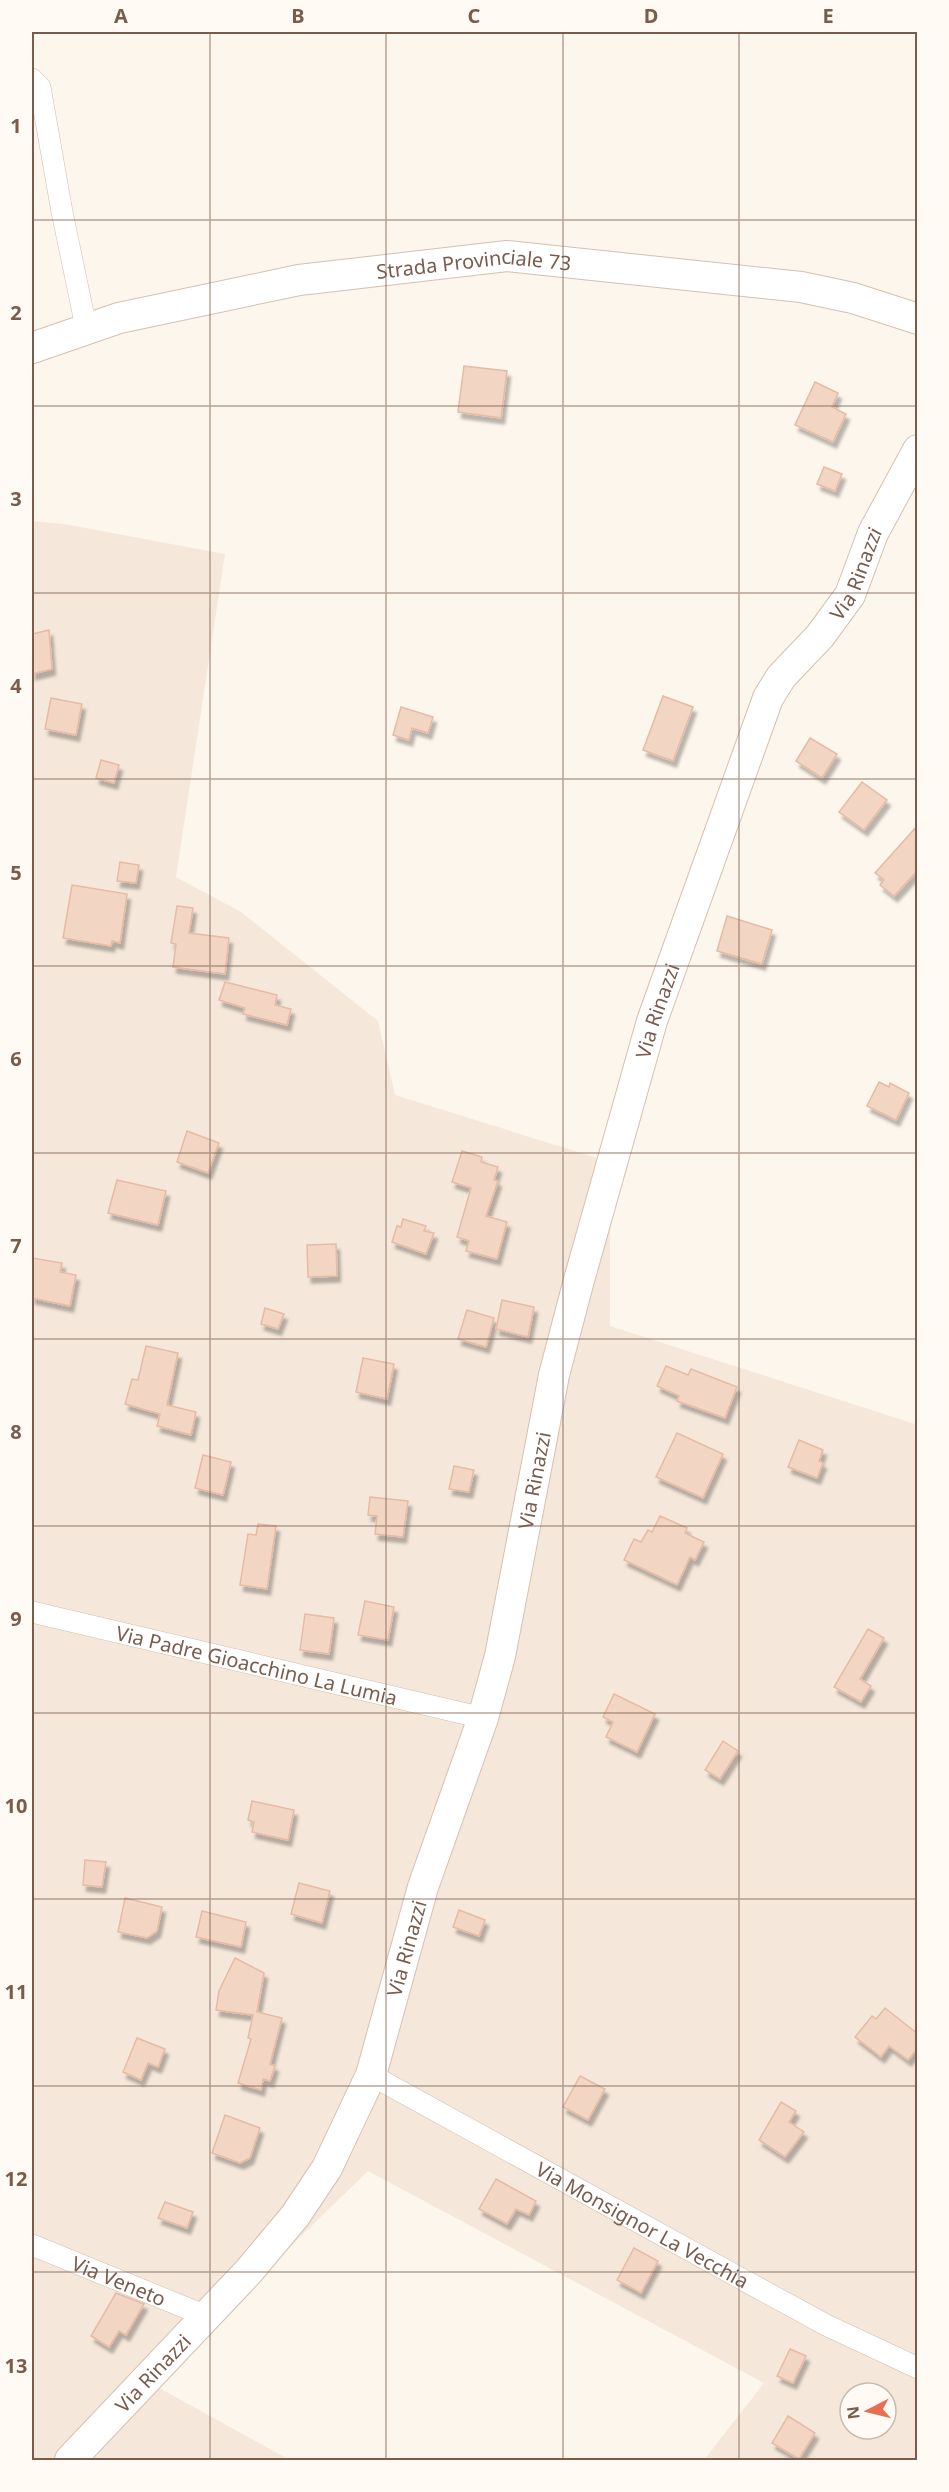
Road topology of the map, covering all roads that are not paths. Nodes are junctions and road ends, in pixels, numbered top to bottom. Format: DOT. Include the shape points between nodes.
graph roads {
  1 [pos="32,79"];
  2 [pos="918,319"];
  3 [pos="86,327"];
  4 [pos="32,348"];
  5 [pos="918,450"];
  6 [pos="32,1612"];
  7 [pos="483,1718"];
  8 [pos="371,2075"];
  9 [pos="32,2245"];
  10 [pos="206,2316"];
  11 [pos="918,2368"];
  12 [pos="70,2460"];
  1 -- 3 [label="street" via="40,87"];
  2 -- 3 [label="street, Strada Provinciale 73" via="853,298 801,287 507,256 299,280"];
  3 -- 4 [label="street, Strada Provinciale 73"];
  5 -- 7 [label="street, Via Rinazzi" via="873,533 850,595 820,636 781,676 768,698 659,999 554,1375 500,1656"];
  6 -- 7 [label="street, Via Padre Gioacchino La Lumia"];
  7 -- 8 [label="street, Via Rinazzi" via="423,1887"];
  8 -- 10 [label="street, Via Rinazzi" via="327,2168 295,2216"];
  8 -- 11 [label="street, Via Monsignor La Vecchia" via="826,2325"];
  9 -- 10 [label="street, Via Veneto"];
  10 -- 12 [label="street, Via Rinazzi"];
}
